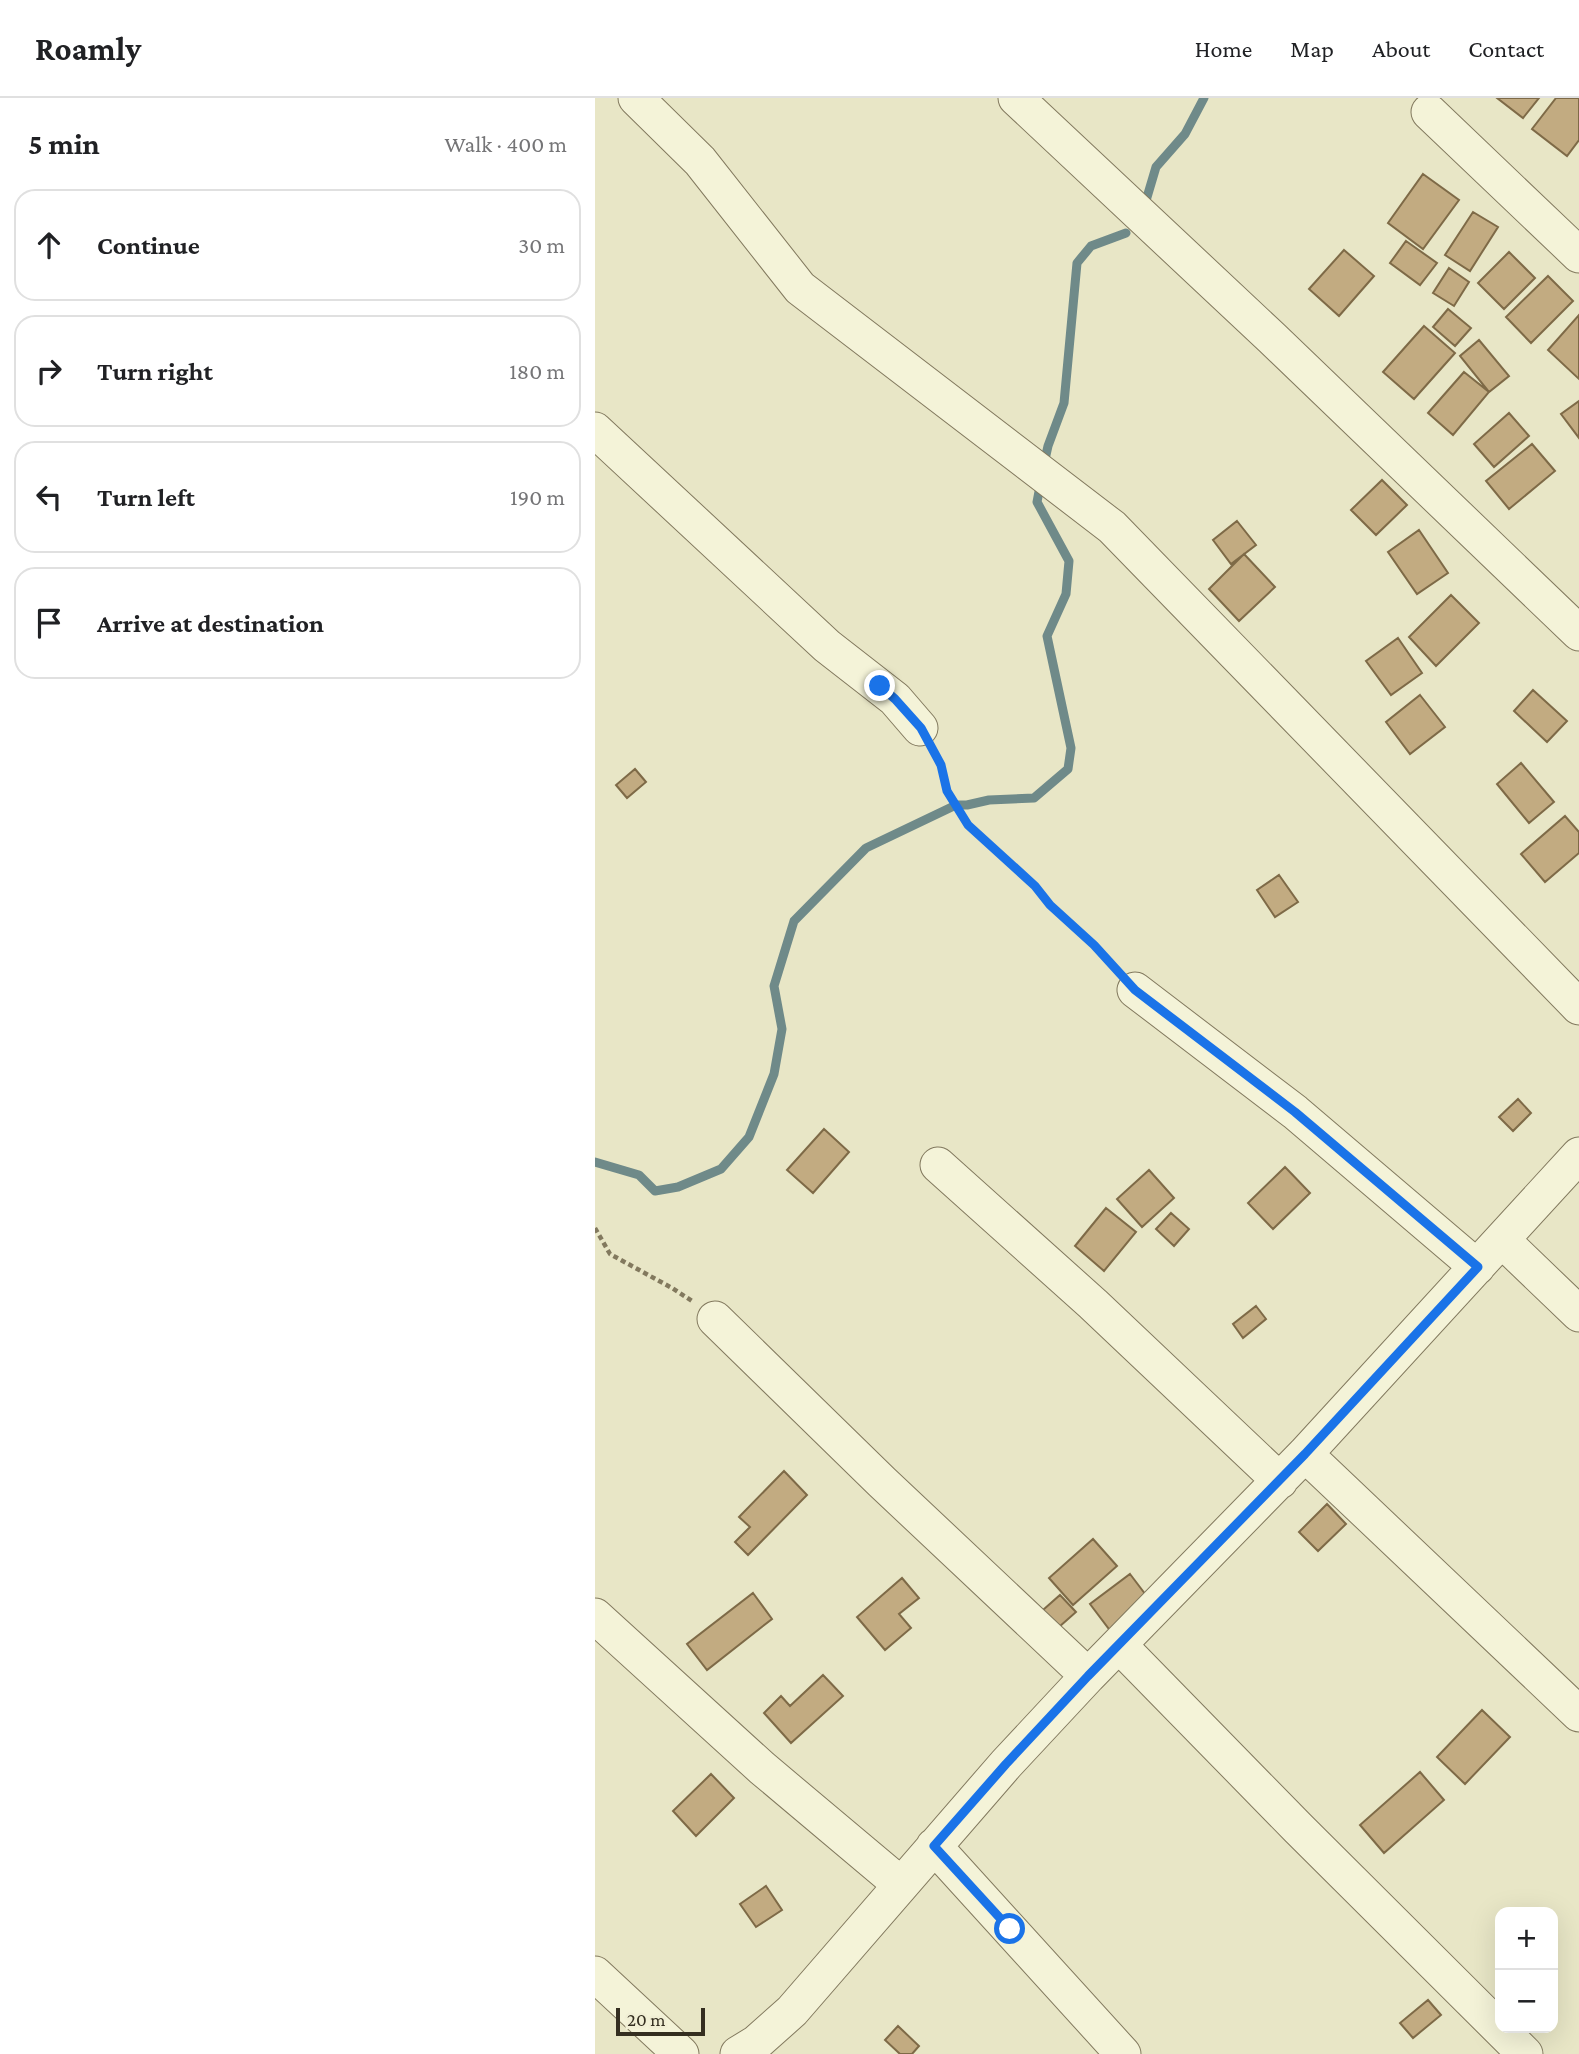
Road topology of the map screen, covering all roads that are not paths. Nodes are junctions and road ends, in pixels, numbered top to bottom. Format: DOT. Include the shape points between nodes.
graph roads {
  1 [pos="636,98"];
  2 [pos="1016,98"];
  3 [pos="1429,112"];
  4 [pos="1579,256"];
  5 [pos="595,430"];
  6 [pos="1579,633"];
  7 [pos="921,728"];
  8 [pos="1135,990"];
  9 [pos="1579,1007"];
  10 [pos="1579,1155"];
  11 [pos="937,1165"];
  12 [pos="1502,1240"];
  13 [pos="1478,1267"];
  14 [pos="1579,1314"];
  15 [pos="715,1319"];
  16 [pos="1305,1454"];
  17 [pos="1280,1481"];
  18 [pos="595,1616"];
  19 [pos="1119,1645"];
  20 [pos="1088,1676"];
  21 [pos="1579,1713"];
  22 [pos="934,1846"];
  23 [pos="900,1884"];
  24 [pos="595,1974"];
  25 [pos="681,2054"];
  26 [pos="738,2054"];
  27 [pos="1123,2054"];
  28 [pos="1525,2054"];
  1 -- 9 [label="street" via="700,161 800,288 1112,527"];
  2 -- 6 [label="street"];
  3 -- 4 [label="street"];
  5 -- 7 [label="street" via="827,646 895,699"];
  8 -- 13 [label="street" via="1295,1112"];
  10 -- 12 [label="street"];
  11 -- 17 [label="street"];
  12 -- 13 [label="street"];
  12 -- 14 [label="street"];
  13 -- 16 [label="street"];
  15 -- 20 [label="street"];
  16 -- 17 [label="street"];
  16 -- 21 [label="street"];
  17 -- 19 [label="street"];
  18 -- 23 [label="street" via="762,1768"];
  19 -- 20 [label="street"];
  19 -- 28 [label="street"];
  20 -- 22 [label="street"];
  22 -- 23 [label="street"];
  22 -- 27 [label="street"];
  23 -- 26 [label="street" via="792,2011"];
  24 -- 25 [label="street"];
}
